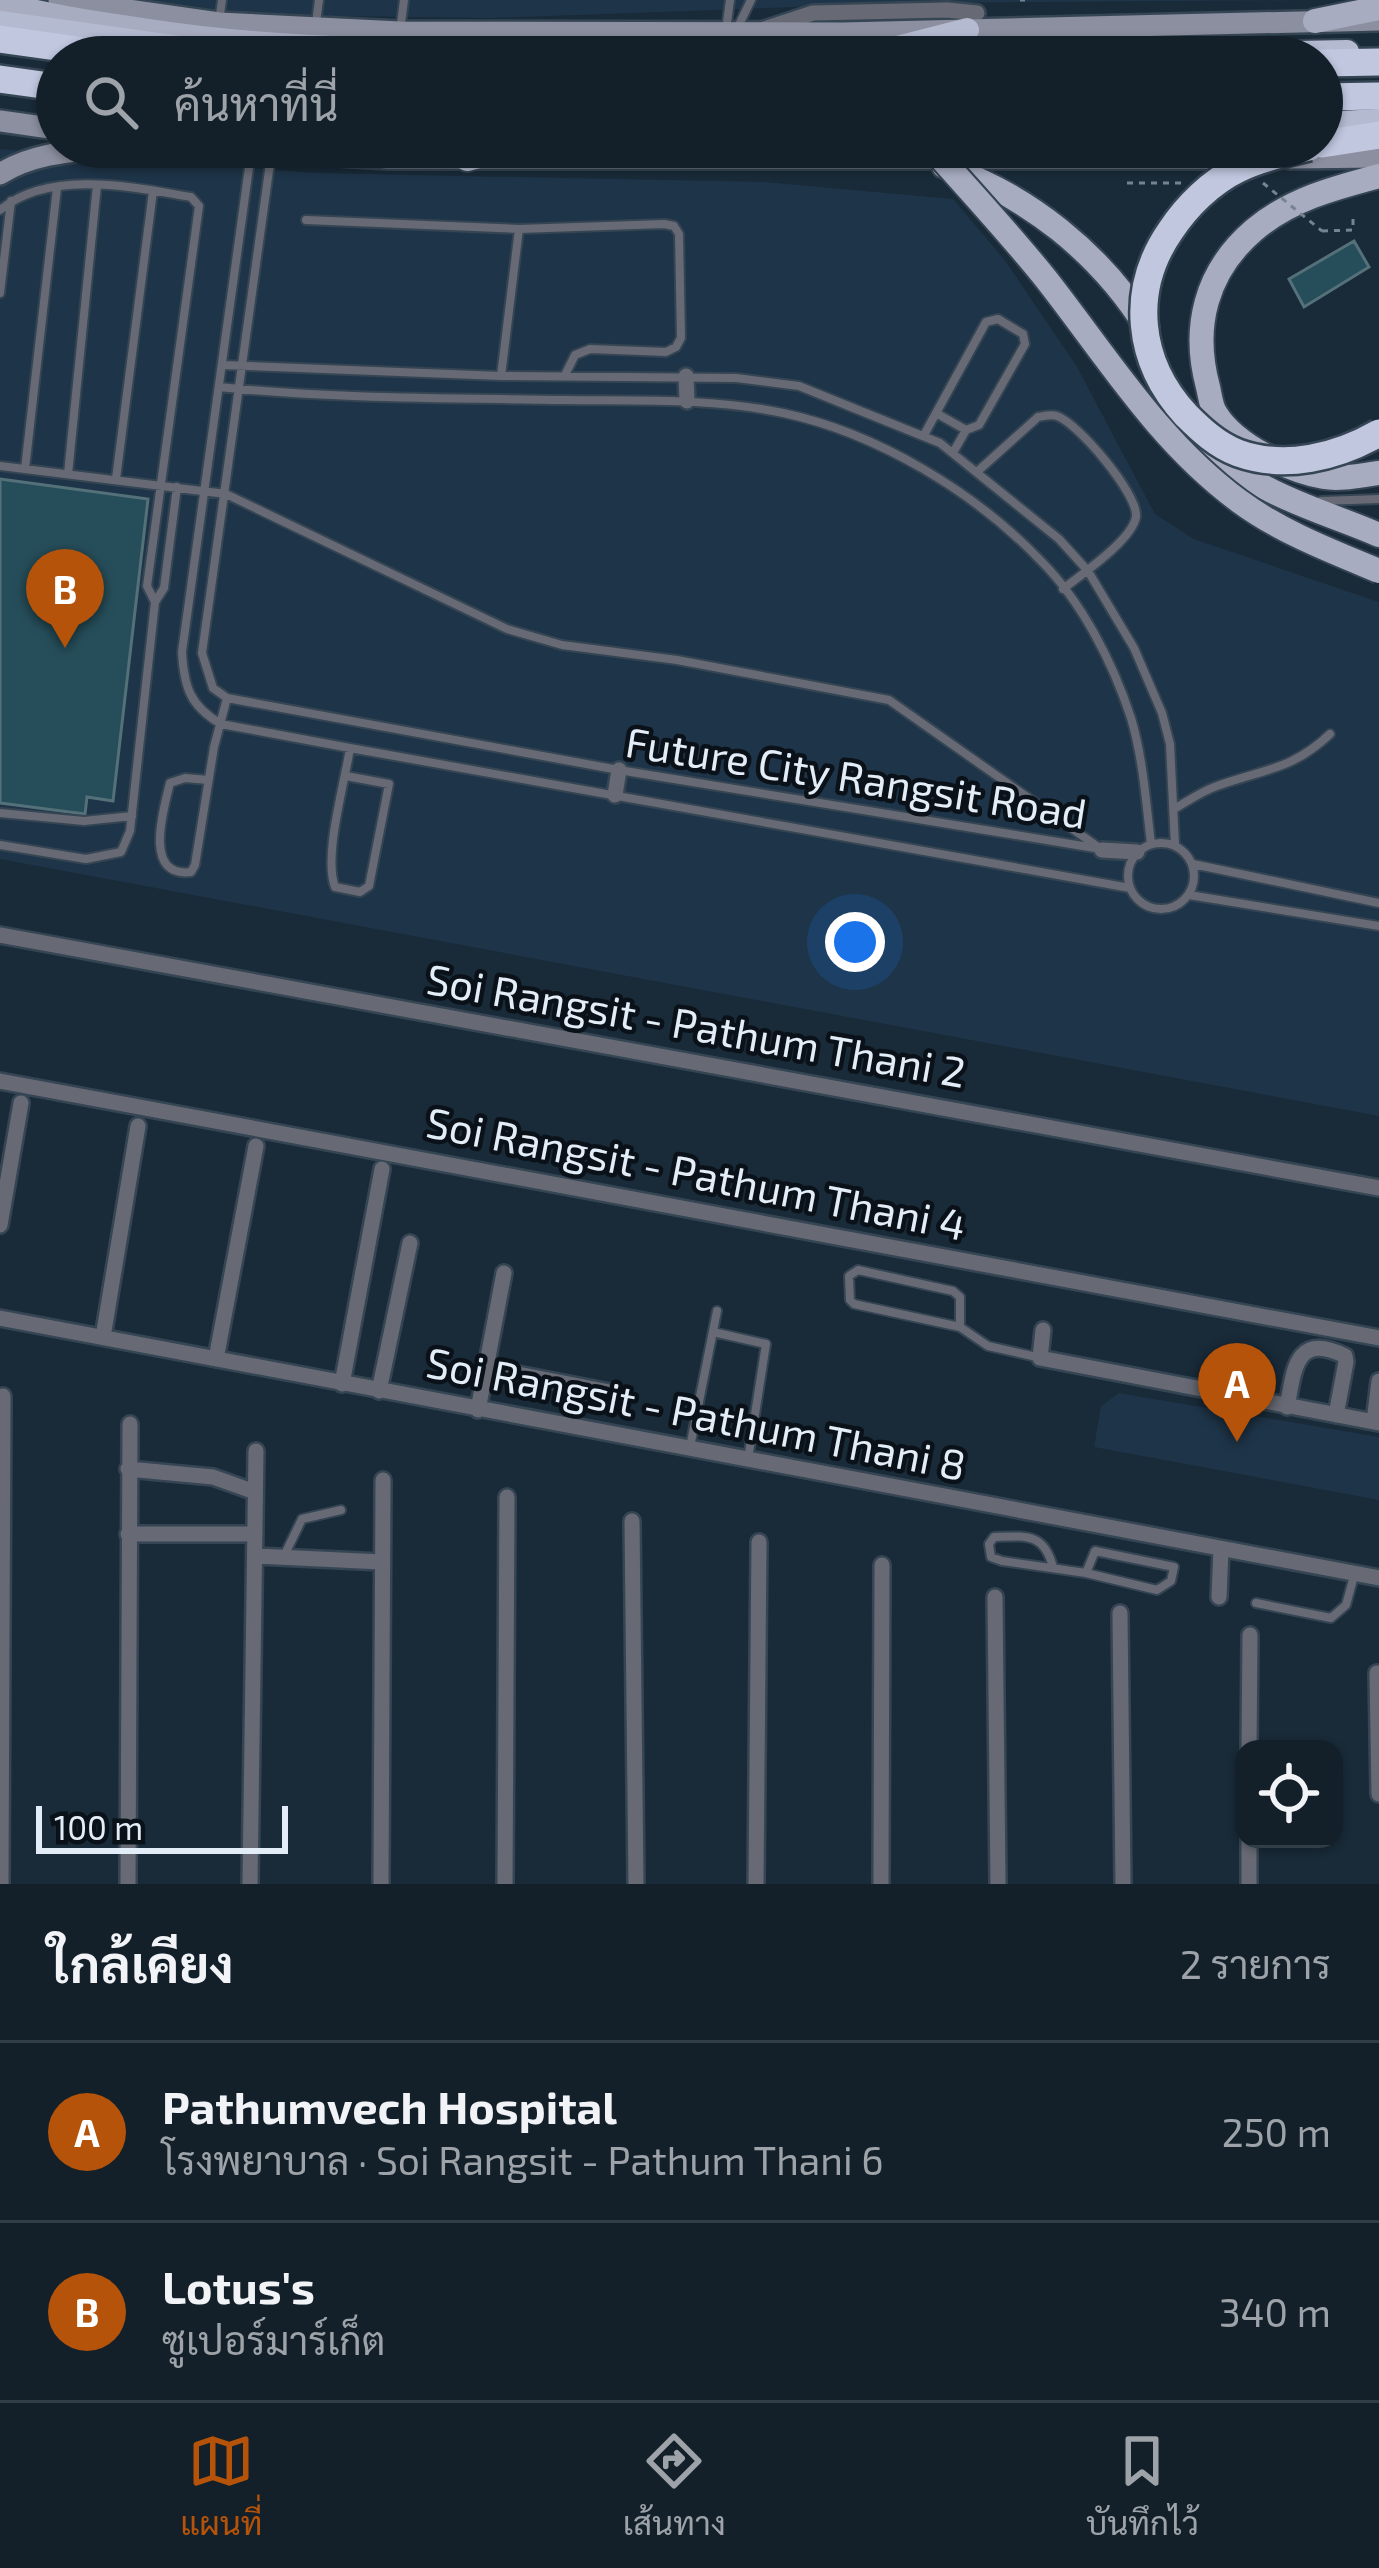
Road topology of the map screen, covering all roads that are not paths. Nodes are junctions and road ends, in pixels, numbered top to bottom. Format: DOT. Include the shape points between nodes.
graph roads {
  1 [pos="58,0"];
  2 [pos="319,0"];
  3 [pos="404,0"];
  4 [pos="730,0"];
  5 [pos="751,0"];
  6 [pos="833,0"];
  7 [pos="928,0"];
  8 [pos="0,3"];
  9 [pos="1379,8"];
  10 [pos="220,12"];
  11 [pos="970,13"];
  12 [pos="792,17"];
  13 [pos="1379,20"];
  14 [pos="1315,21"];
  15 [pos="0,23"];
  16 [pos="315,30"];
  17 [pos="400,32"];
  18 [pos="738,32"];
  19 [pos="93,36"];
  20 [pos="186,36"];
  21 [pos="914,36"];
  22 [pos="0,38"];
  23 [pos="36,43"];
  24 [pos="1379,51"];
  25 [pos="1343,52"];
  26 [pos="1379,62"];
  27 [pos="1343,63"];
  28 [pos="0,79"];
  29 [pos="36,84"];
  30 [pos="0,91"];
  31 [pos="1379,96"];
  32 [pos="36,97"];
  33 [pos="1343,97"];
  34 [pos="1343,110"];
  35 [pos="1379,110"];
  36 [pos="0,121"];
  37 [pos="1379,121"];
  38 [pos="1343,123"];
  39 [pos="36,126"];
  40 [pos="1379,135"];
  41 [pos="1343,141"];
  42 [pos="1343,157"];
  43 [pos="1379,157"];
  44 [pos="36,160"];
  45 [pos="258,168"];
  46 [pos="260,168"];
  47 [pos="943,168"];
  48 [pos="959,168"];
  49 [pos="1241,168"];
  50 [pos="0,174"];
  51 [pos="1379,176"];
  52 [pos="97,185"];
  53 [pos="57,188"];
  54 [pos="153,190"];
  55 [pos="11,201"];
  56 [pos="0,210"];
  57 [pos="306,220"];
  58 [pos="519,229"];
  59 [pos="0,292"];
  60 [pos="1150,362"];
  61 [pos="222,364"];
  62 [pos="242,366"];
  63 [pos="566,375"];
  64 [pos="501,376"];
  65 [pos="686,376"];
  66 [pos="219,387"];
  67 [pos="240,389"];
  68 [pos="687,401"];
  69 [pos="936,413"];
  70 [pos="967,430"];
  71 [pos="1379,433"];
  72 [pos="924,435"];
  73 [pos="1177,448"];
  74 [pos="954,451"];
  75 [pos="0,466"];
  76 [pos="25,469"];
  77 [pos="978,471"];
  78 [pos="1379,472"];
  79 [pos="68,474"];
  80 [pos="116,479"];
  81 [pos="160,484"];
  82 [pos="177,487"];
  83 [pos="205,490"];
  84 [pos="226,494"];
  85 [pos="1379,499"];
  86 [pos="1292,500"];
  87 [pos="1379,536"];
  88 [pos="1088,571"];
  89 [pos="1379,572"];
  90 [pos="1063,589"];
  91 [pos="155,602"];
  92 [pos="227,698"];
  93 [pos="221,724"];
  94 [pos="1330,734"];
  95 [pos="350,748"];
  96 [pos="620,770"];
  97 [pos="346,776"];
  98 [pos="208,779"];
  99 [pos="615,796"];
  100 [pos="1174,808"];
  101 [pos="0,813"];
  102 [pos="132,816"];
  103 [pos="0,845"];
  104 [pos="1175,845"];
  105 [pos="1144,848"];
  106 [pos="1102,850"];
  107 [pos="1192,864"];
  108 [pos="1130,887"];
  109 [pos="1189,895"];
  110 [pos="1379,904"];
  111 [pos="1379,926"];
  112 [pos="0,935"];
  113 [pos="0,1081"];
  114 [pos="21,1103"];
  115 [pos="138,1126"];
  116 [pos="256,1146"];
  117 [pos="382,1168"];
  118 [pos="1379,1188"];
  119 [pos="0,1225"];
  120 [pos="410,1243"];
  121 [pos="504,1274"];
  122 [pos="717,1310"];
  123 [pos="0,1318"];
  124 [pos="960,1327"];
  125 [pos="1043,1330"];
  126 [pos="713,1332"];
  127 [pos="103,1337"];
  128 [pos="1379,1338"];
  129 [pos="1040,1358"];
  130 [pos="217,1359"];
  131 [pos="486,1368"];
  132 [pos="1379,1381"];
  133 [pos="342,1384"];
  134 [pos="380,1391"];
  135 [pos="615,1393"];
  136 [pos="3,1396"];
  137 [pos="1287,1407"];
  138 [pos="478,1410"];
  139 [pos="1336,1415"];
  140 [pos="1376,1423"];
  141 [pos="130,1424"];
  142 [pos="690,1449"];
  143 [pos="256,1451"];
  144 [pos="748,1459"];
  145 [pos="128,1469"];
  146 [pos="382,1480"];
  147 [pos="255,1492"];
  148 [pos="506,1497"];
  149 [pos="341,1510"];
  150 [pos="632,1521"];
  151 [pos="128,1534"];
  152 [pos="255,1534"];
  153 [pos="1179,1541"];
  154 [pos="759,1542"];
  155 [pos="1221,1549"];
  156 [pos="256,1556"];
  157 [pos="284,1557"];
  158 [pos="382,1562"];
  159 [pos="882,1565"];
  160 [pos="1053,1567"];
  161 [pos="1174,1567"];
  162 [pos="1086,1573"];
  163 [pos="1355,1574"];
  164 [pos="1379,1578"];
  165 [pos="994,1597"];
  166 [pos="1219,1597"];
  167 [pos="1256,1603"];
  168 [pos="1120,1613"];
  169 [pos="1250,1635"];
  170 [pos="1377,1672"];
  171 [pos="1249,1740"];
  172 [pos="1379,1795"];
  173 [pos="1249,1848"];
  174 [pos="1,1884"];
  175 [pos="128,1884"];
  176 [pos="250,1884"];
  177 [pos="381,1884"];
  178 [pos="505,1884"];
  179 [pos="635,1884"];
  180 [pos="756,1884"];
  181 [pos="880,1884"];
  182 [pos="998,1884"];
  183 [pos="1123,1884"];
  184 [pos="1249,1884"];
  1 -- 10 [label="main road"];
  2 -- 16 [label="lane"];
  3 -- 17 [label="lane"];
  4 -- 18 [label="lane"];
  5 -- 18 [label="lane"];
  6 -- 12 [label="street"];
  7 -- 11 [label="street"];
  8 -- 20 [label="main road"];
  9 -- 14 [label="main road"];
  10 -- 16 [label="main road"];
  11 -- 12 [label="street"];
  11 -- 14 [label="main road" via="998,29"];
  11 -- 18 [label="main road"];
  11 -- 21 [label="highway"];
  12 -- 18 [label="street"];
  13 -- 14 [label="main road"];
  15 -- 19 [label="highway"];
  16 -- 17 [label="main road"];
  17 -- 18 [label="main road"];
  22 -- 23 [label="highway"];
  24 -- 25 [label="highway"];
  26 -- 27 [label="highway"];
  28 -- 29 [label="highway"];
  30 -- 32 [label="highway"];
  31 -- 33 [label="highway"];
  34 -- 35 [label="highway"];
  36 -- 39 [label="main road"];
  37 -- 38 [label="highway"];
  40 -- 41 [label="highway"];
  42 -- 43 [label="main road"];
  44 -- 50 [label="main road"];
  45 -- 61 [label="lane"];
  46 -- 62 [label="lane"];
  47 -- 73 [label="main road, bridge" via="1046,279"];
  48 -- 86 [label="main road" via="1014,196 1089,256 1136,310 1214,450"];
  49 -- 60 [label="highway, bridge" via="1182,214 1150,267 1142,305"];
  51 -- 78 [label="main road, bridge" via="1317,191 1253,231 1200,316 1215,413 1248,445 1286,467 1329,478"];
  52 -- 53 [label="lane"];
  52 -- 54 [label="lane"];
  52 -- 79 [label="lane"];
  53 -- 55 [label="lane"];
  53 -- 76 [label="lane"];
  54 -- 80 [label="lane"];
  54 -- 81 [label="lane" via="191,196 200,206"];
  55 -- 56 [label="lane"];
  55 -- 59 [label="lane"];
  57 -- 58 [label="lane"];
  58 -- 63 [label="lane" via="664,224 679,234 676,347 590,349 575,355"];
  58 -- 64 [label="lane"];
  60 -- 71 [label="highway, bridge" via="1198,428 1238,453 1308,459"];
  60 -- 73 [label="highway, bridge"];
  61 -- 62 [label="lane"];
  61 -- 66 [label="lane"];
  62 -- 64 [label="lane"];
  62 -- 67 [label="lane"];
  63 -- 64 [label="lane"];
  63 -- 65 [label="lane"];
  65 -- 68 [label="street"];
  65 -- 72 [label="lane" via="799,386"];
  66 -- 67 [label="lane, Future City Rangsit Road"];
  66 -- 83 [label="lane"];
  67 -- 68 [label="lane, Future City Rangsit Road"];
  67 -- 84 [label="lane"];
  68 -- 90 [label="lane, Future City Rangsit Road" via="782,413 878,446 992,518"];
  69 -- 70 [label="lane"];
  69 -- 70 [label="lane" via="986,322 998,319 1025,344 979,425"];
  69 -- 72 [label="lane"];
  70 -- 74 [label="lane"];
  72 -- 74 [label="lane"];
  73 -- 89 [label="main road, bridge" via="1241,502"];
  74 -- 77 [label="lane"];
  75 -- 76 [label="lane, Future City Rangsit Road"];
  76 -- 79 [label="lane, Future City Rangsit Road"];
  77 -- 88 [label="lane"];
  77 -- 88 [label="lane" via="1038,417 1072,426 1137,509 1126,536"];
  79 -- 80 [label="lane, Future City Rangsit Road"];
  80 -- 81 [label="lane, Future City Rangsit Road"];
  81 -- 82 [label="lane, Future City Rangsit Road"];
  81 -- 91 [label="lane" via="147,586"];
  82 -- 83 [label="lane, Future City Rangsit Road"];
  82 -- 91 [label="lane" via="164,588"];
  83 -- 84 [label="lane, Future City Rangsit Road"];
  83 -- 93 [label="lane" via="183,683 191,701"];
  84 -- 92 [label="lane" via="202,653 213,688"];
  84 -- 106 [label="lane, Future City Rangsit Road" via="507,629 889,700"];
  85 -- 86 [label="lane"];
  86 -- 87 [label="main road"];
  88 -- 90 [label="lane"];
  88 -- 100 [label="lane" via="1135,648 1162,713"];
  90 -- 105 [label="lane, Future City Rangsit Road" via="1112,669 1131,720"];
  91 -- 102 [label="lane"];
  92 -- 93 [label="lane"];
  92 -- 96 [label="lane, Future City Rangsit Road"];
  93 -- 95 [label="lane, Future City Rangsit Road"];
  93 -- 98 [label="lane"];
  94 -- 100 [label="lane" via="1291,764"];
  95 -- 97 [label="lane"];
  95 -- 99 [label="lane, Future City Rangsit Road"];
  96 -- 99 [label="street"];
  96 -- 106 [label="lane, Future City Rangsit Road"];
  97 -- 97 [label="lane" via="388,784 369,886 360,892 335,887 331,878"];
  98 -- 98 [label="lane" via="195,865 191,872 170,870 160,848 170,783"];
  99 -- 108 [label="lane, Future City Rangsit Road"];
  100 -- 104 [label="lane"];
  101 -- 102 [label="lane" via="84,821"];
  102 -- 103 [label="lane" via="121,852 102,859"];
  104 -- 105 [label="lane"];
  104 -- 107 [label="lane"];
  105 -- 106 [label="street"];
  105 -- 108 [label="lane, Future City Rangsit Road" via="1129,869"];
  107 -- 109 [label="lane"];
  107 -- 110 [label="lane"];
  108 -- 109 [label="lane, Future City Rangsit Road" via="1157,909"];
  109 -- 111 [label="lane, Future City Rangsit Road"];
  112 -- 118 [label="street, Soi Rangsit - Pathum Thani 2"];
  113 -- 128 [label="street, Soi Rangsit - Pathum Thani 4"];
  114 -- 119 [label="street"];
  115 -- 127 [label="street"];
  116 -- 130 [label="street"];
  117 -- 133 [label="street"];
  120 -- 134 [label="street"];
  121 -- 131 [label="street"];
  122 -- 126 [label="lane"];
  123 -- 127 [label="street, Soi Rangsit - Pathum Thani 8"];
  124 -- 124 [label="lane" via="953,1291 858,1270 849,1276 854,1304"];
  124 -- 129 [label="lane" via="988,1346"];
  125 -- 129 [label="street"];
  126 -- 142 [label="lane"];
  126 -- 144 [label="lane" via="766,1344"];
  127 -- 130 [label="street, Soi Rangsit - Pathum Thani 8"];
  129 -- 137 [label="street"];
  130 -- 133 [label="street, Soi Rangsit - Pathum Thani 8"];
  131 -- 135 [label="street"];
  131 -- 138 [label="street"];
  132 -- 140 [label="street"];
  133 -- 134 [label="street, Soi Rangsit - Pathum Thani 8"];
  134 -- 138 [label="street, Soi Rangsit - Pathum Thani 8"];
  136 -- 174 [label="street"];
  137 -- 139 [label="street"];
  137 -- 139 [label="street" via="1301,1354 1336,1352 1346,1362"];
  138 -- 142 [label="street, Soi Rangsit - Pathum Thani 8"];
  139 -- 140 [label="street"];
  141 -- 145 [label="street"];
  142 -- 144 [label="street, Soi Rangsit - Pathum Thani 8"];
  143 -- 147 [label="street"];
  144 -- 153 [label="street, Soi Rangsit - Pathum Thani 8"];
  145 -- 147 [label="street" via="213,1477"];
  145 -- 151 [label="street"];
  146 -- 158 [label="street"];
  147 -- 152 [label="street"];
  148 -- 178 [label="street"];
  149 -- 157 [label="lane" via="302,1519"];
  150 -- 179 [label="street"];
  151 -- 152 [label="street"];
  151 -- 175 [label="street"];
  152 -- 156 [label="street"];
  153 -- 155 [label="street, Soi Rangsit - Pathum Thani 8"];
  153 -- 161 [label="lane"];
  154 -- 180 [label="street"];
  155 -- 163 [label="street, Soi Rangsit - Pathum Thani 8"];
  155 -- 166 [label="street"];
  156 -- 157 [label="street"];
  156 -- 176 [label="street"];
  157 -- 158 [label="street"];
  158 -- 177 [label="street"];
  159 -- 181 [label="street"];
  160 -- 160 [label="lane" via="991,1558 989,1544 994,1537 1040,1541"];
  160 -- 162 [label="lane"];
  161 -- 162 [label="lane" via="1157,1590"];
  161 -- 162 [label="lane" via="1095,1551"];
  163 -- 164 [label="street, Soi Rangsit - Pathum Thani 8"];
  163 -- 167 [label="lane" via="1346,1605 1331,1618"];
  165 -- 182 [label="street"];
  168 -- 183 [label="street"];
  169 -- 171 [label="street"];
  170 -- 172 [label="street"];
  173 -- 184 [label="street"];
}
